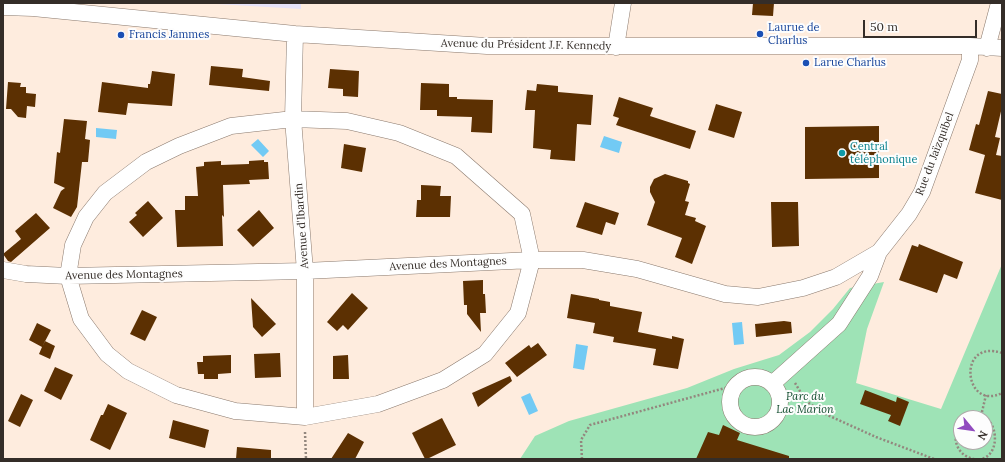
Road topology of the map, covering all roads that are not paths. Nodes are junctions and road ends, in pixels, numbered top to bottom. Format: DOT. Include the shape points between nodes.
graph roads {
  1 [pos="623,3"];
  2 [pos="999,3"];
  3 [pos="3,7"];
  4 [pos="295,34"];
  5 [pos="970,46"];
  6 [pos="616,47"];
  7 [pos="995,48"];
  8 [pos="293,118"];
  9 [pos="879,252"];
  10 [pos="532,260"];
  11 [pos="3,270"];
  12 [pos="305,271"];
  13 [pos="68,276"];
  14 [pos="772,384"];
  15 [pos="305,417"];
  1 -- 6 [label="street"];
  2 -- 7 [label="street"];
  3 -- 4 [label="street, Avenue du Président J.F. Kennedy"];
  4 -- 6 [label="street, Avenue du Président J.F. Kennedy" via="487,46"];
  4 -- 8 [label="street, Avenue d'Ibardin"];
  5 -- 6 [label="street, Avenue du Président J.F. Kennedy"];
  5 -- 7 [label="street, Avenue du Président J.F. Kennedy"];
  5 -- 9 [label="street, Rue du Jaïzquibel" via="970,60 922,192 909,214"];
  8 -- 10 [label="street" via="347,121 399,133 456,156 522,214"];
  8 -- 12 [label="street, Avenue d'Ibardin"];
  8 -- 13 [label="street" via="231,126 146,162 105,193 86,217 72,246"];
  9 -- 10 [label="street, Avenue des Montagnes" via="836,277 803,288 758,297 725,294 637,269 583,260"];
  9 -- 14 [label="street" via="870,276 839,324"];
  10 -- 12 [label="street, Avenue des Montagnes"];
  10 -- 15 [label="street" via="518,313 485,354 443,380 378,404"];
  11 -- 13 [label="street, Avenue des Montagnes"];
  12 -- 13 [label="street, Avenue des Montagnes"];
  12 -- 15 [label="street, Avenue d'Ibardin"];
  13 -- 15 [label="street" via="81,319 107,354 128,371 176,395 235,411"];
  14 -- 14 [label="street" via="758,377 742,380 736,385 732,392 730,408 738,421 746,426 762,426 776,416 780,399"];
}
